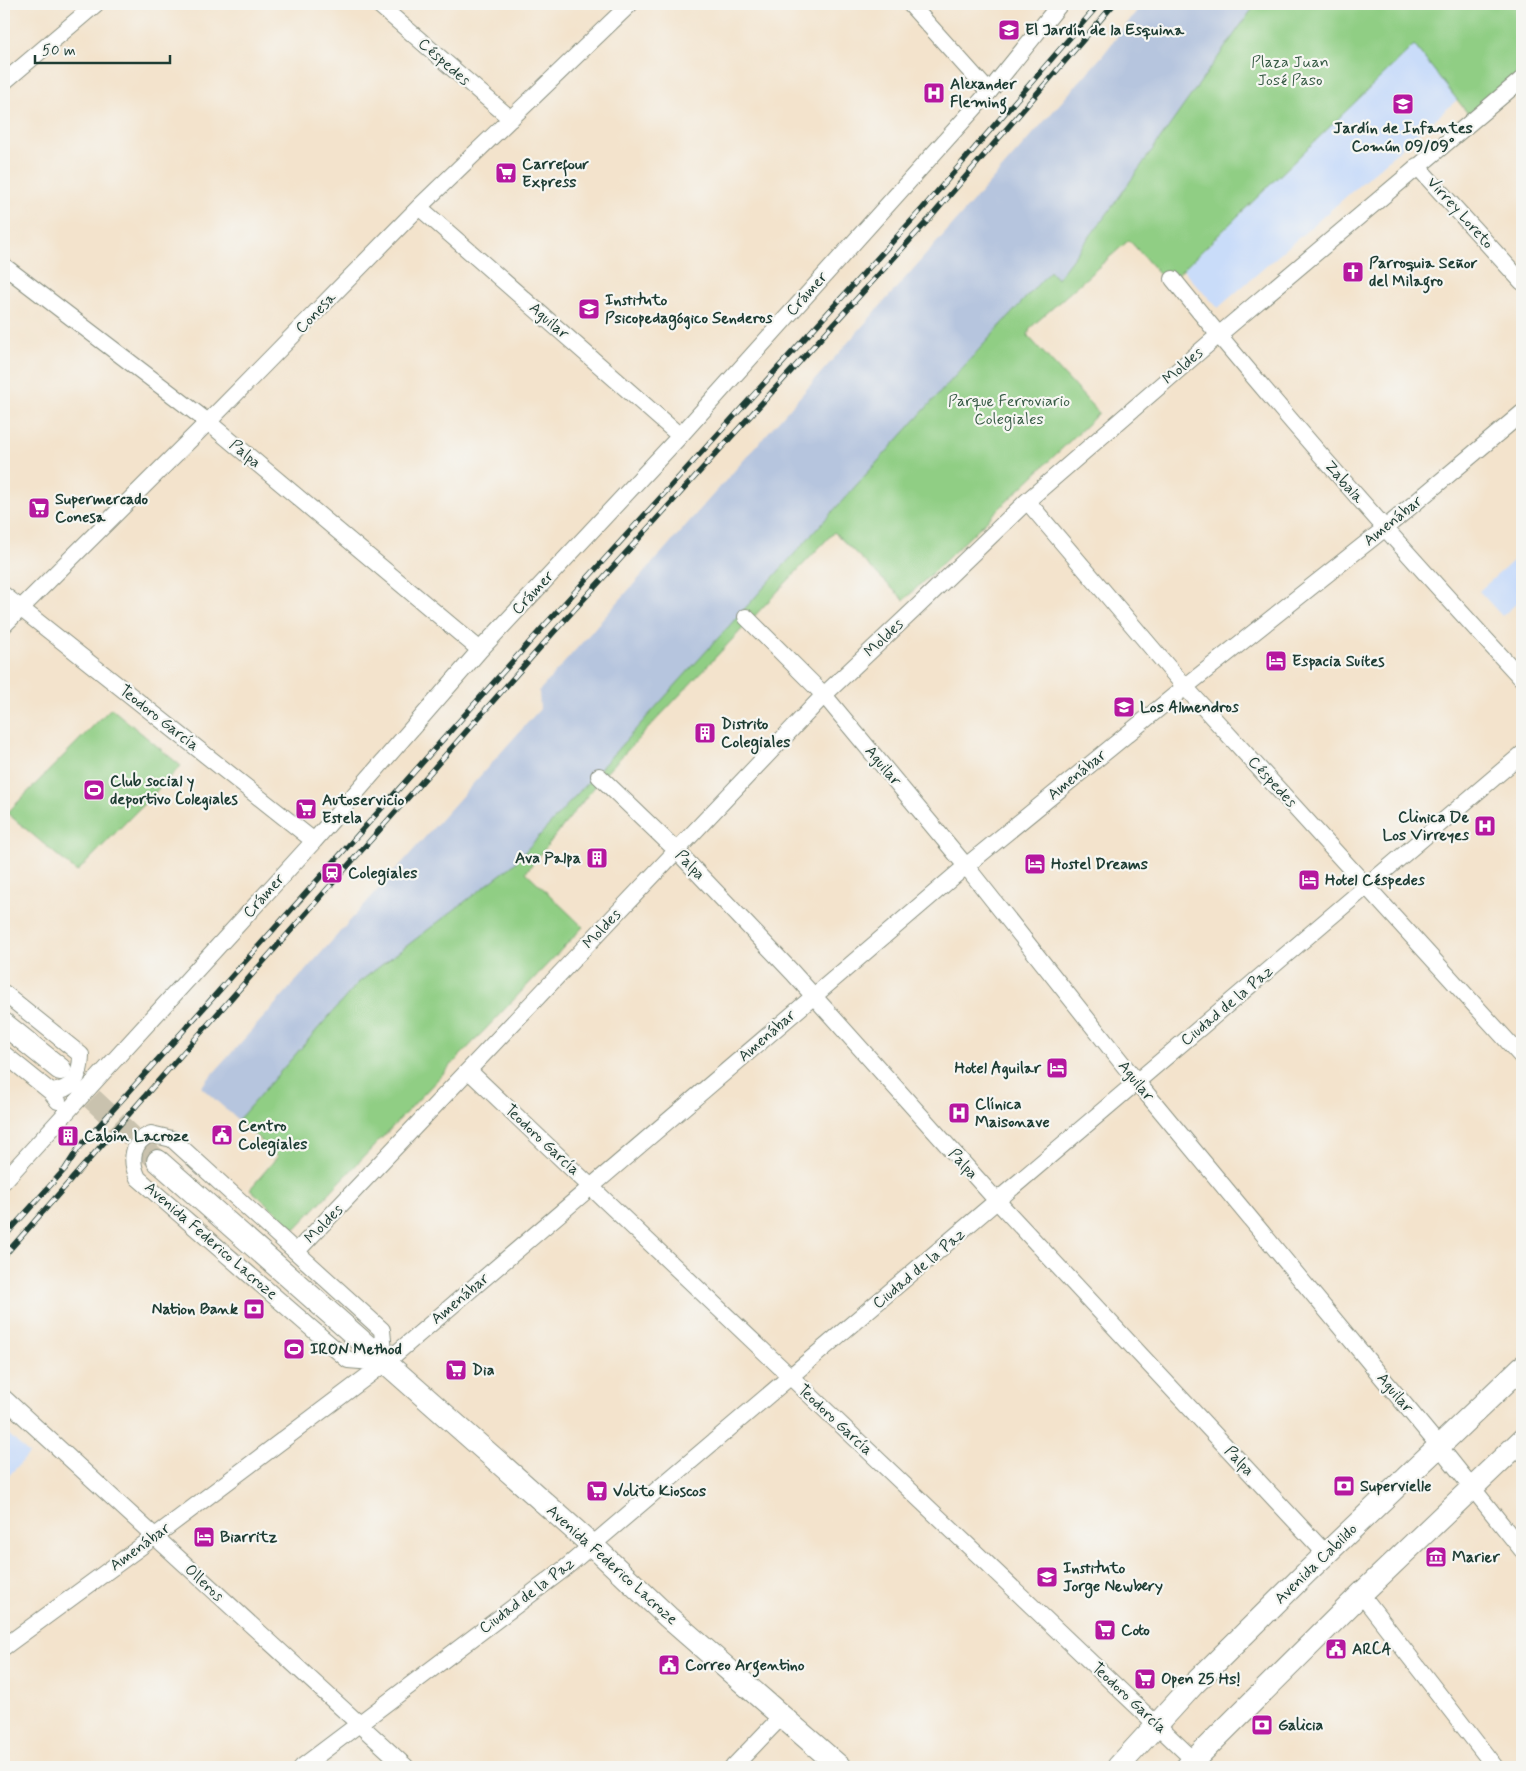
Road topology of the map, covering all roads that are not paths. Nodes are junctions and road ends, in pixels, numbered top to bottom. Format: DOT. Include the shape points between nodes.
graph roads {
  1 [pos="96,4"];
  2 [pos="378,4"];
  3 [pos="630,4"];
  4 [pos="910,4"];
  5 [pos="1060,4"];
  6 [pos="1522,80"];
  7 [pos="4,82"];
  8 [pos="989,92"];
  9 [pos="511,119"];
  10 [pos="1417,166"];
  11 [pos="419,207"];
  12 [pos="4,266"];
  13 [pos="1173,279"];
  14 [pos="1522,282"];
  15 [pos="1218,335"];
  16 [pos="1522,413"];
  17 [pos="208,422"];
  18 [pos="680,436"];
  19 [pos="1027,501"];
  20 [pos="1384,529"];
  21 [pos="4,595"];
  22 [pos="21,608"];
  23 [pos="746,617"];
  24 [pos="4,624"];
  25 [pos="480,650"];
  26 [pos="1522,679"];
  27 [pos="1184,687"];
  28 [pos="824,695"];
  29 [pos="1522,754"];
  30 [pos="599,776"];
  31 [pos="314,841"];
  32 [pos="676,850"];
  33 [pos="966,866"];
  34 [pos="1368,886"];
  35 [pos="4,993"];
  36 [pos="813,997"];
  37 [pos="4,1024"];
  38 [pos="4,1054"];
  39 [pos="1522,1057"];
  40 [pos="60,1069"];
  41 [pos="469,1072"];
  42 [pos="1137,1082"];
  43 [pos="51,1092"];
  44 [pos="63,1115"];
  45 [pos="158,1161"];
  46 [pos="4,1181"];
  47 [pos="591,1187"];
  48 [pos="998,1202"];
  49 [pos="297,1251"];
  50 [pos="385,1363"];
  51 [pos="1522,1367"];
  52 [pos="790,1377"];
  53 [pos="4,1398"];
  54 [pos="1522,1440"];
  55 [pos="1440,1446"];
  56 [pos="1472,1489"];
  57 [pos="154,1537"];
  58 [pos="592,1545"];
  59 [pos="1522,1550"];
  60 [pos="1326,1554"];
  61 [pos="1361,1594"];
  62 [pos="4,1647"];
  63 [pos="782,1716"];
  64 [pos="358,1724"];
  65 [pos="1157,1726"];
  66 [pos="1195,1765"];
  67 [pos="302,1767"];
  68 [pos="406,1767"];
  69 [pos="733,1767"];
  70 [pos="840,1767"];
  71 [pos="1118,1767"];
  72 [pos="1495,1767"];
  1 -- 7 [label="street"];
  2 -- 9 [label="street, Céspedes"];
  3 -- 9 [label="street, Conesa"];
  4 -- 8 [label="street"];
  5 -- 8 [label="street, Crámer"];
  6 -- 10 [label="street, Moldes"];
  8 -- 18 [label="street, Crámer"];
  9 -- 11 [label="street, Conesa"];
  10 -- 14 [label="street, Virrey Loreto"];
  10 -- 15 [label="street, Moldes"];
  11 -- 17 [label="street, Conesa"];
  11 -- 18 [label="street, Aguilar"];
  12 -- 17 [label="street, Palpa"];
  13 -- 15 [label="street, Zabala"];
  15 -- 19 [label="street, Moldes"];
  15 -- 20 [label="street, Zabala"];
  16 -- 20 [label="street, Amenábar"];
  17 -- 22 [label="street, Conesa"];
  17 -- 25 [label="street, Palpa"];
  18 -- 25 [label="street, Crámer"];
  19 -- 27 [label="street, Céspedes"];
  19 -- 28 [label="street, Moldes"];
  20 -- 26 [label="street, Zabala"];
  20 -- 27 [label="street, Amenábar"];
  21 -- 22 [label="street, Teodoro García"];
  22 -- 24 [label="street, Conesa"];
  22 -- 31 [label="street, Teodoro García"];
  23 -- 28 [label="street, Aguilar"];
  25 -- 31 [label="street, Crámer"];
  27 -- 33 [label="street, Amenábar"];
  27 -- 34 [label="street, Céspedes"];
  28 -- 32 [label="street, Moldes"];
  28 -- 33 [label="street, Aguilar"];
  29 -- 34 [label="street, Ciudad de la Paz"];
  30 -- 32 [label="street, Palpa"];
  31 -- 44 [label="street, Crámer"];
  32 -- 36 [label="street, Palpa"];
  32 -- 41 [label="street, Moldes"];
  33 -- 36 [label="street, Amenábar"];
  33 -- 42 [label="street, Aguilar"];
  34 -- 39 [label="street, Céspedes"];
  34 -- 42 [label="street, Ciudad de la Paz"];
  35 -- 43 [label="street" via="81,1055 80,1073 74,1083 61,1091"];
  36 -- 47 [label="street, Amenábar"];
  36 -- 48 [label="street, Palpa"];
  37 -- 40 [label="main road"];
  38 -- 43 [label="street"];
  41 -- 47 [label="street, Teodoro García"];
  41 -- 49 [label="street, Moldes"];
  42 -- 48 [label="street, Ciudad de la Paz"];
  42 -- 55 [label="street, Aguilar"];
  43 -- 44 [label="street"];
  44 -- 46 [label="street, Crámer"];
  45 -- 50 [label="main road, Avenida Federico Lacroze"];
  47 -- 50 [label="street, Amenábar"];
  47 -- 52 [label="street, Teodoro García"];
  48 -- 52 [label="street, Ciudad de la Paz"];
  48 -- 60 [label="street, Palpa"];
  49 -- 50 [label="street, Avenida Federico Lacroze" via="382,1330"];
  49 -- 50 [label="street, Avenida Federico Lacroze" via="172,1139 150,1134 136,1146 131,1158 138,1178 348,1360"];
  50 -- 57 [label="street, Amenábar"];
  50 -- 58 [label="main road, Avenida Federico Lacroze"];
  51 -- 55 [label="main road, Avenida Cabildo"];
  52 -- 58 [label="street, Ciudad de la Paz"];
  52 -- 65 [label="street, Teodoro García"];
  53 -- 57 [label="street, Olleros"];
  54 -- 56 [label="main road"];
  55 -- 56 [label="street, Aguilar"];
  55 -- 60 [label="main road, Avenida Cabildo"];
  56 -- 59 [label="street, Aguilar"];
  56 -- 61 [label="main road"];
  57 -- 62 [label="street, Amenábar"];
  57 -- 64 [label="street, Olleros"];
  58 -- 63 [label="main road, Avenida Federico Lacroze" via="668,1617"];
  58 -- 64 [label="street, Ciudad de la Paz"];
  60 -- 65 [label="main road, Avenida Cabildo"];
  61 -- 66 [label="main road"];
  61 -- 72 [label="street"];
  63 -- 69 [label="street"];
  63 -- 70 [label="main road, Avenida Federico Lacroze"];
  64 -- 67 [label="street, Ciudad de la Paz"];
  64 -- 68 [label="street, Olleros"];
  65 -- 66 [label="street, Teodoro García"];
  65 -- 71 [label="main road, Avenida Cabildo"];
}
